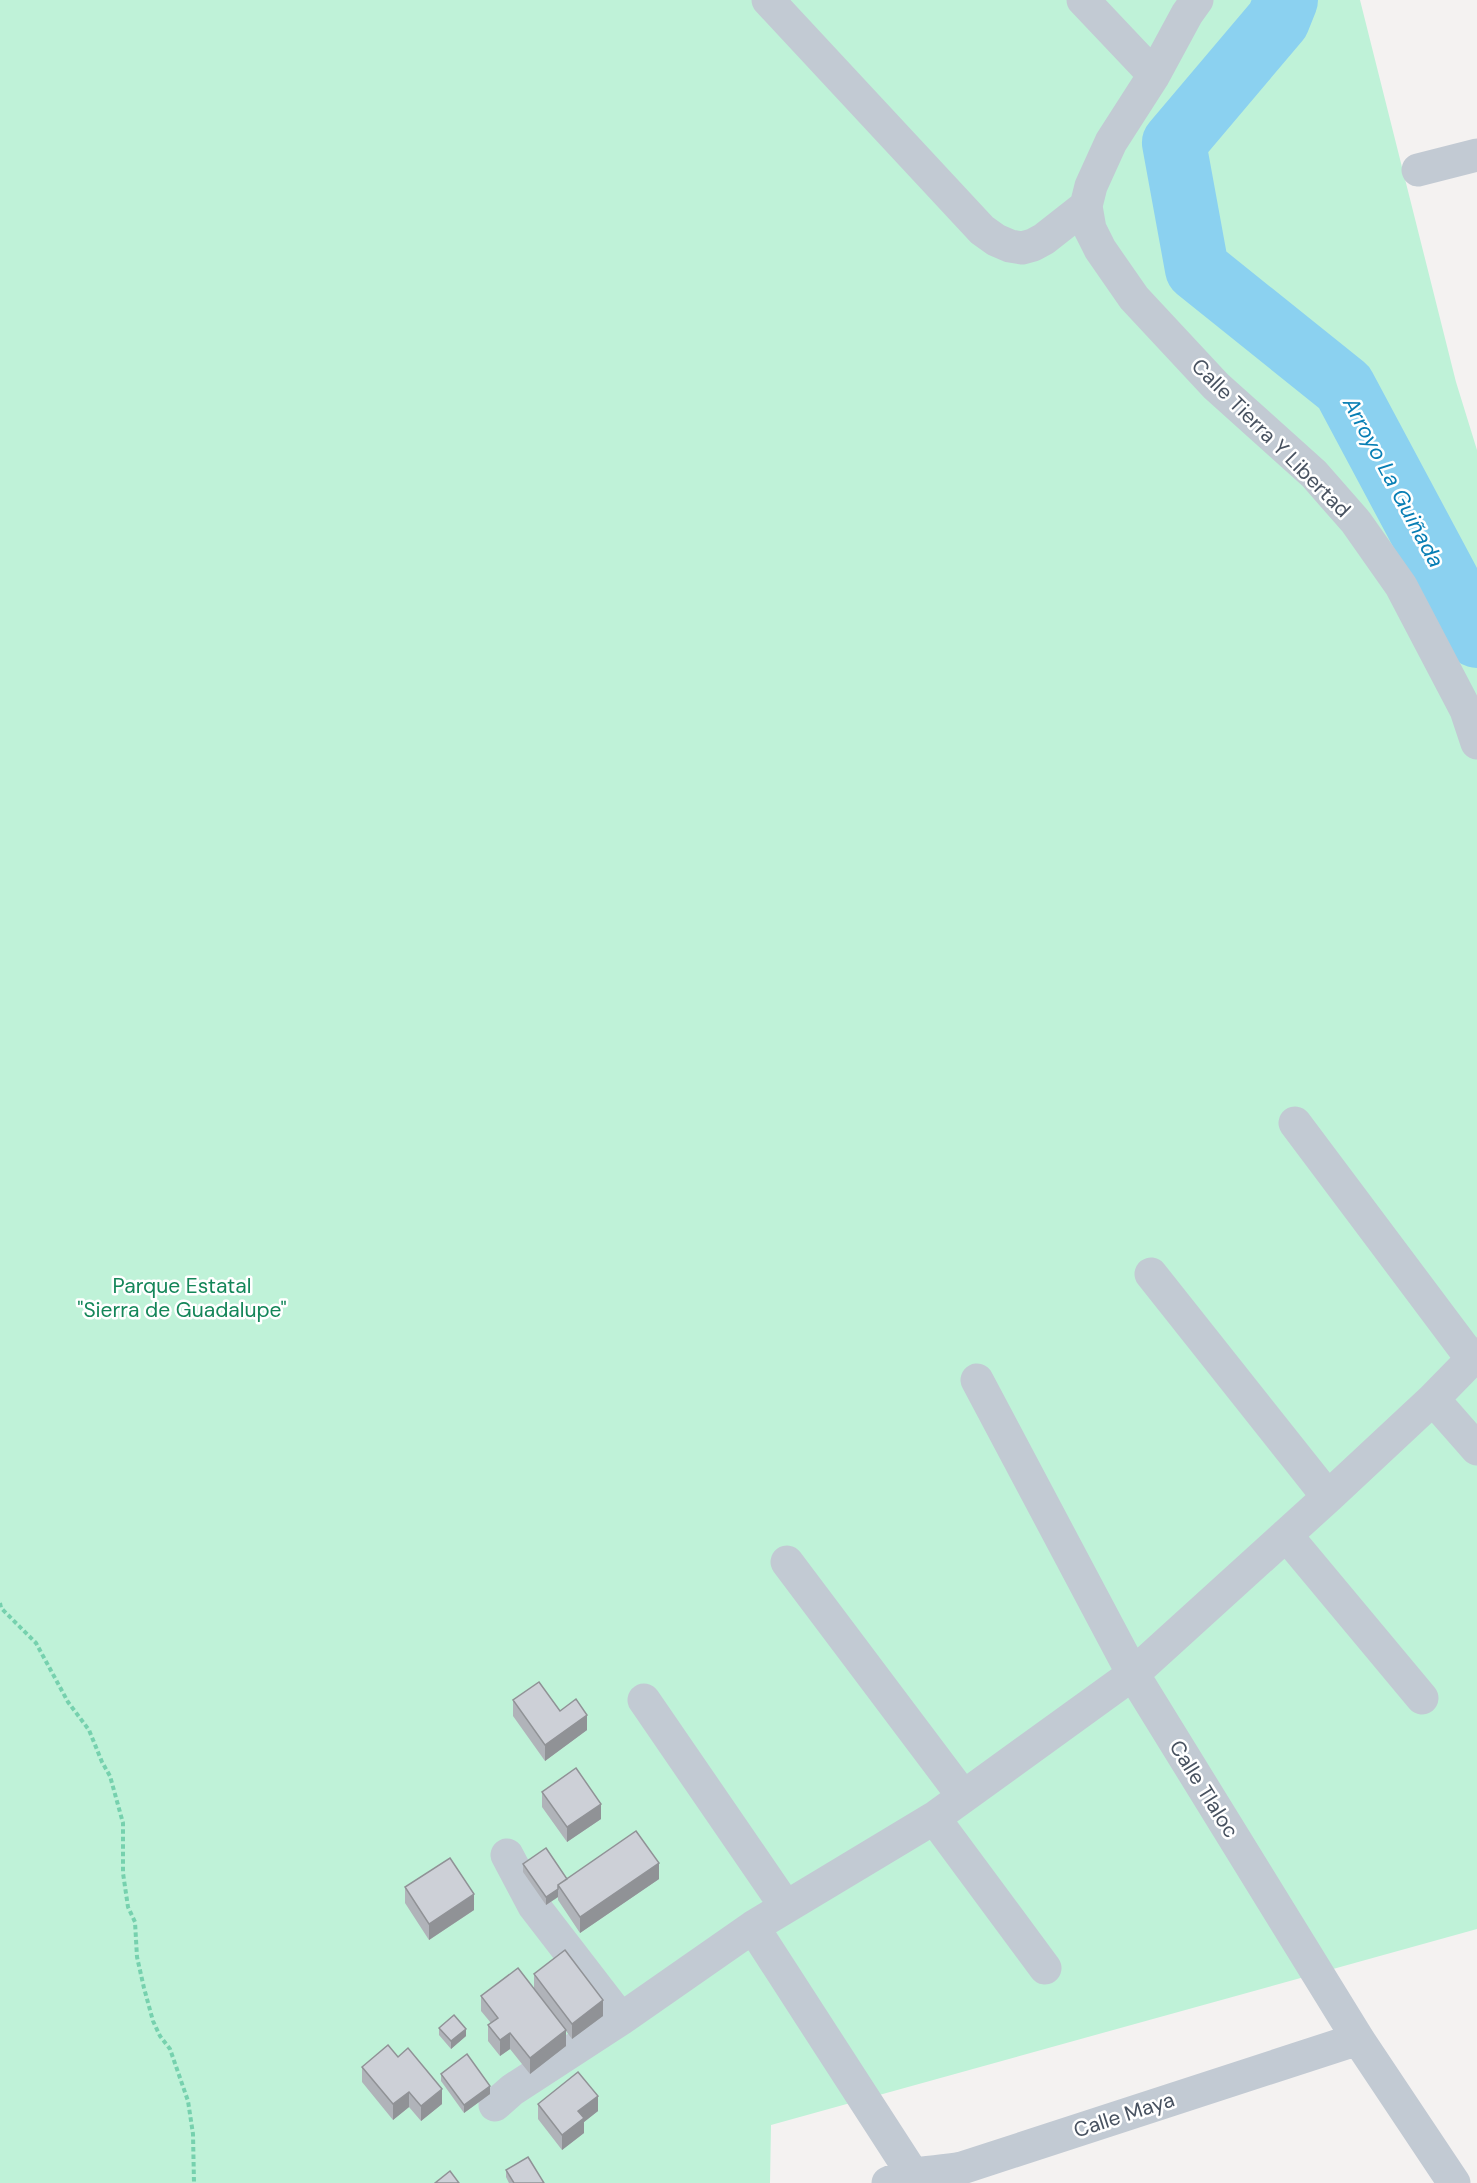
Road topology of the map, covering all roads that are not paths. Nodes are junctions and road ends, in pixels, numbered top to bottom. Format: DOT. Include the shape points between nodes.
graph roads {
  1 [pos="768,0"];
  2 [pos="1083,0"];
  3 [pos="1197,0"];
  4 [pos="1154,75"];
  5 [pos="1477,155"];
  6 [pos="1418,170"];
  7 [pos="1086,206"];
  8 [pos="1477,744"];
  9 [pos="1295,1123"];
  10 [pos="1151,1274"];
  11 [pos="1475,1356"];
  12 [pos="977,1380"];
  13 [pos="1433,1399"];
  14 [pos="1477,1449"];
  15 [pos="1328,1497"];
  16 [pos="1286,1535"];
  17 [pos="787,1562"];
  18 [pos="1133,1674"];
  19 [pos="1422,1698"];
  20 [pos="644,1700"];
  21 [pos="963,1796"];
  22 [pos="934,1818"];
  23 [pos="507,1856"];
  24 [pos="786,1907"];
  25 [pos="753,1927"];
  26 [pos="1045,1968"];
  27 [pos="621,2019"];
  28 [pos="1358,2039"];
  29 [pos="495,2105"];
  30 [pos="900,2178"];
  31 [pos="1454,2183"];
  1 -- 7 [label="street" via="982,230 996,240 1022,248 1033,245"];
  2 -- 4 [label="street"];
  3 -- 4 [label="street"];
  4 -- 7 [label="street" via="1111,142"];
  5 -- 6 [label="street"];
  7 -- 8 [label="street, Calle Tierra Y Libertad" via="1090,229 1100,249 1134,298 1216,386 1314,474 1356,522 1401,586 1466,710"];
  9 -- 11 [label="street"];
  10 -- 15 [label="street"];
  11 -- 13 [label="street"];
  12 -- 18 [label="street, Calle Tlaloc"];
  13 -- 14 [label="street"];
  13 -- 15 [label="street"];
  15 -- 16 [label="street"];
  16 -- 18 [label="street"];
  16 -- 19 [label="street"];
  17 -- 21 [label="street"];
  18 -- 21 [label="street"];
  18 -- 28 [label="street, Calle Tlaloc"];
  20 -- 24 [label="street"];
  21 -- 22 [label="street"];
  22 -- 24 [label="street"];
  22 -- 26 [label="street"];
  23 -- 27 [label="street" via="534,1906"];
  24 -- 25 [label="street"];
  25 -- 27 [label="street"];
  25 -- 30 [label="street"];
  27 -- 29 [label="street"];
  28 -- 30 [label="street, Calle Maya" via="962,2168"];
  28 -- 31 [label="street, Calle Tlaloc"];
}
